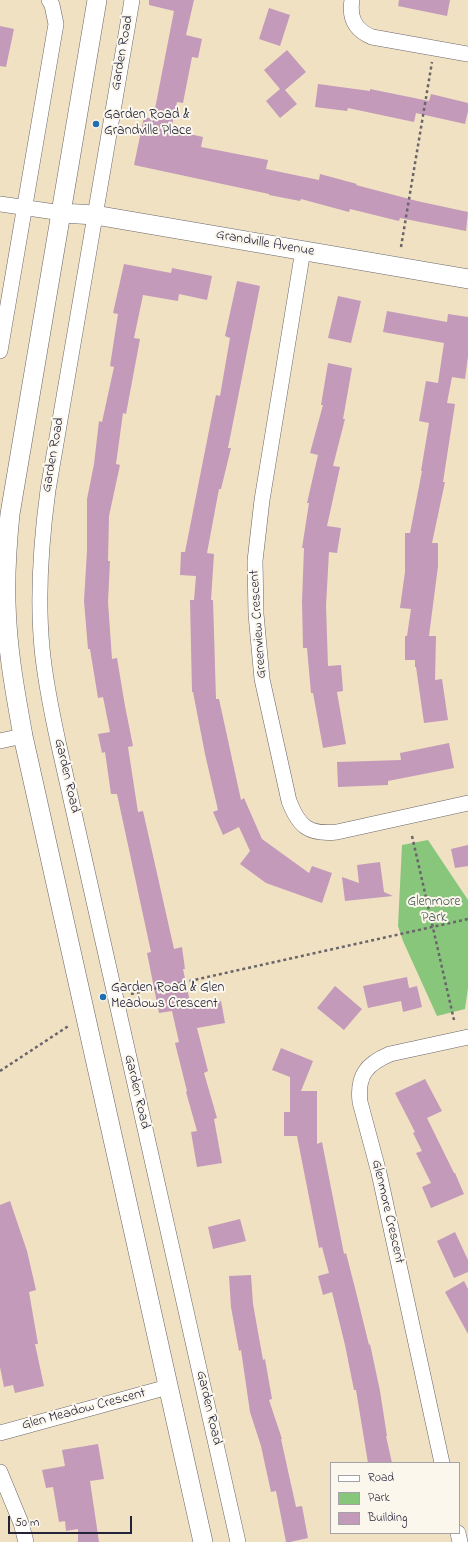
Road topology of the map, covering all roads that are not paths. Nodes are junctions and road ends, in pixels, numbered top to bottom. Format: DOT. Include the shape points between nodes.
graph roads {
  1 [pos="49,0"];
  2 [pos="97,0"];
  3 [pos="132,0"];
  4 [pos="352,0"];
  5 [pos="468,54"];
  6 [pos="0,204"];
  7 [pos="25,207"];
  8 [pos="62,213"];
  9 [pos="95,215"];
  10 [pos="303,250"];
  11 [pos="468,279"];
  12 [pos="0,351"];
  13 [pos="5,514"];
  14 [pos="23,736"];
  15 [pos="0,742"];
  16 [pos="468,803"];
  17 [pos="468,1037"];
  18 [pos="168,1387"];
  19 [pos="0,1433"];
  20 [pos="442,1462"];
  21 [pos="0,1472"];
  22 [pos="26,1542"];
  23 [pos="203,1542"];
  24 [pos="238,1542"];
  1 -- 7 [label="street" via="56,24"];
  2 -- 8 [label="street"];
  3 -- 9 [label="street, Garden Road"];
  4 -- 5 [label="street" via="351,14 363,33 372,37"];
  6 -- 7 [label="street"];
  7 -- 8 [label="street"];
  7 -- 12 [label="street"];
  8 -- 9 [label="street, Grandville Avenue"];
  8 -- 13 [label="street"];
  9 -- 10 [label="street, Grandville Avenue"];
  9 -- 24 [label="street, Garden Road" via="45,513 40,583 42,647 59,746"];
  10 -- 11 [label="street, Grandville Avenue"];
  10 -- 16 [label="street, Greenview Crescent" via="263,492 255,561 262,678 289,801 296,818 303,825 327,833"];
  13 -- 14 [label="street" via="7,632"];
  14 -- 15 [label="street"];
  14 -- 18 [label="street"];
  17 -- 20 [label="street, Glenmore Crescent" via="379,1058 364,1072 359,1092 381,1180"];
  18 -- 19 [label="street, Glen Meadow Crescent"];
  18 -- 23 [label="street"];
  21 -- 22 [label="street"];
}
